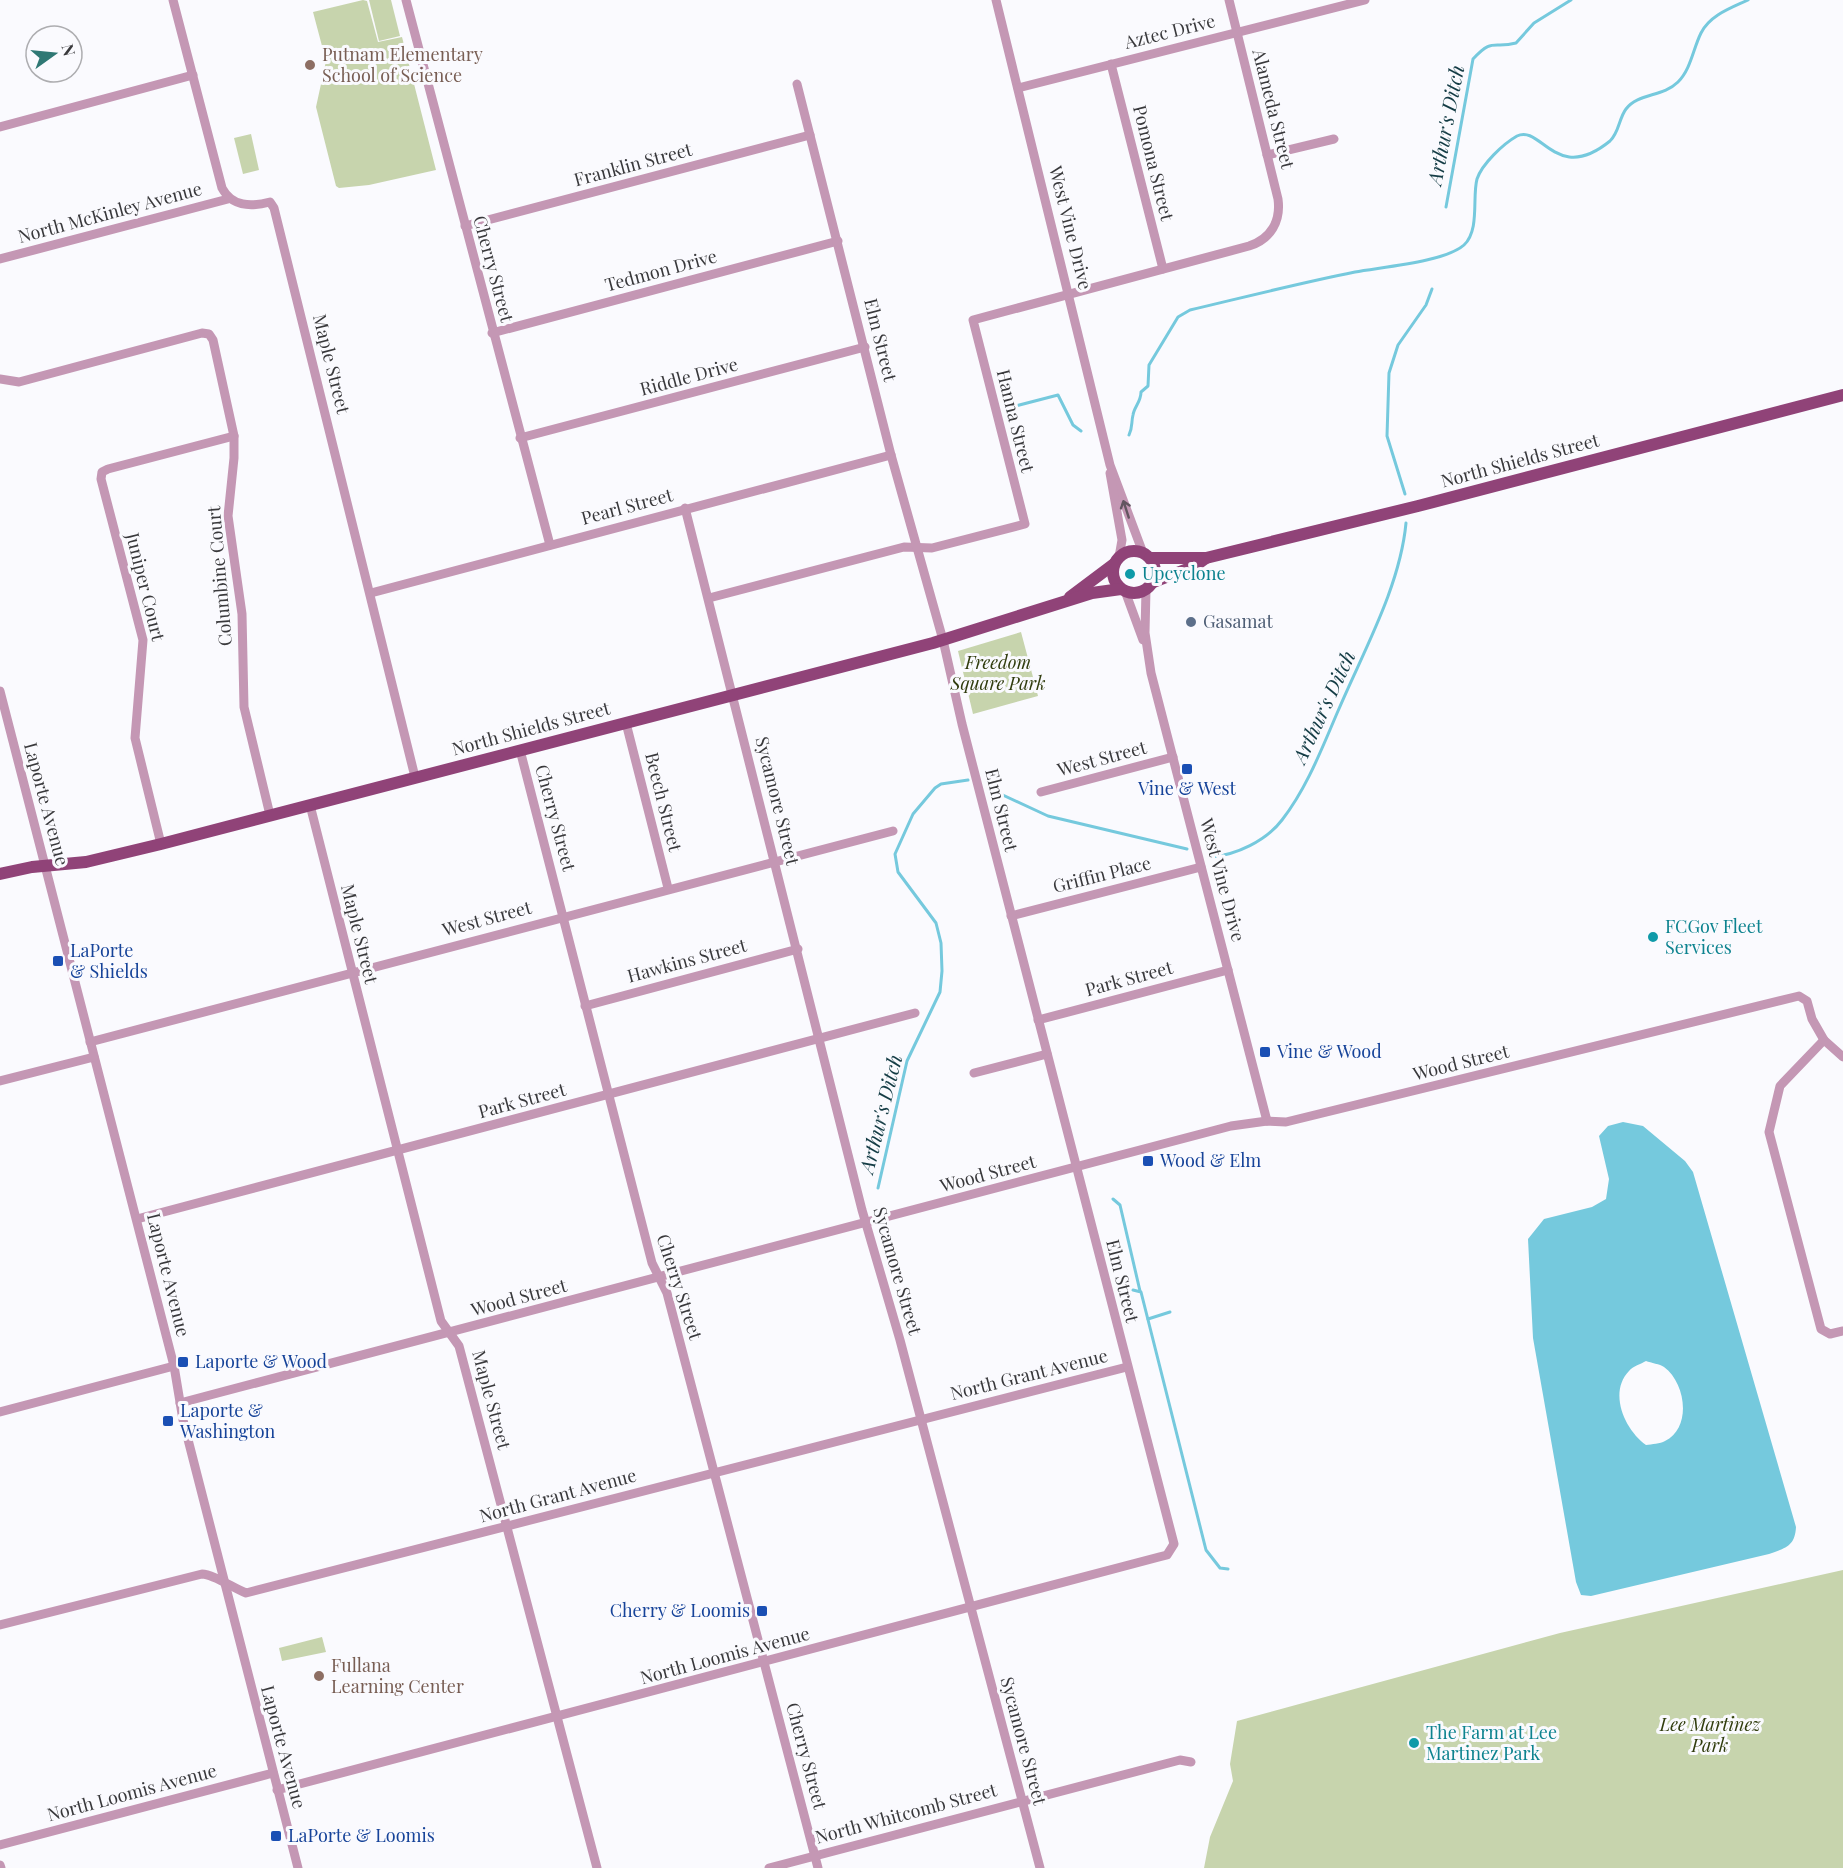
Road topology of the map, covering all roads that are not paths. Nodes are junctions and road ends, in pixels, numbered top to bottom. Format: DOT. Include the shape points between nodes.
graph roads {
  1 [pos="173,0"];
  2 [pos="418,0"];
  3 [pos="996,0"];
  4 [pos="1228,0"];
  5 [pos="1365,0"];
  6 [pos="406,1"];
  7 [pos="1237,32"];
  8 [pos="1111,64"];
  9 [pos="192,75"];
  10 [pos="797,84"];
  11 [pos="1018,88"];
  12 [pos="0,127"];
  13 [pos="810,135"];
  14 [pos="1334,139"];
  15 [pos="1267,155"];
  16 [pos="228,199"];
  17 [pos="465,226"];
  18 [pos="1274,227"];
  19 [pos="838,241"];
  20 [pos="0,259"];
  21 [pos="1163,269"];
  22 [pos="1070,294"];
  23 [pos="492,333"];
  24 [pos="865,347"];
  25 [pos="0,379"];
  26 [pos="1843,395"];
  27 [pos="234,436"];
  28 [pos="520,438"];
  29 [pos="891,455"];
  30 [pos="1110,465"];
  31 [pos="685,508"];
  32 [pos="550,545"];
  33 [pos="916,548"];
  34 [pos="1146,556"];
  35 [pos="1206,558"];
  36 [pos="1116,560"];
  37 [pos="1149,586"];
  38 [pos="1123,590"];
  39 [pos="371,592"];
  40 [pos="709,598"];
  41 [pos="1067,600"];
  42 [pos="943,640"];
  43 [pos="1146,647"];
  44 [pos="0,691"];
  45 [pos="734,695"];
  46 [pos="626,723"];
  47 [pos="520,750"];
  48 [pos="1173,757"];
  49 [pos="415,777"];
  50 [pos="1041,792"];
  51 [pos="310,805"];
  52 [pos="270,815"];
  53 [pos="893,831"];
  54 [pos="161,844"];
  55 [pos="775,860"];
  56 [pos="45,866"];
  57 [pos="1201,867"];
  58 [pos="0,874"];
  59 [pos="668,888"];
  60 [pos="563,916"];
  61 [pos="1011,916"];
  62 [pos="798,949"];
  63 [pos="1228,970"];
  64 [pos="352,973"];
  65 [pos="585,1006"];
  66 [pos="915,1013"];
  67 [pos="1038,1020"];
  68 [pos="820,1039"];
  69 [pos="1824,1040"];
  70 [pos="90,1042"];
  71 [pos="1047,1054"];
  72 [pos="1843,1057"];
  73 [pos="94,1058"];
  74 [pos="974,1072"];
  75 [pos="0,1081"];
  76 [pos="609,1095"];
  77 [pos="1267,1121"];
  78 [pos="398,1151"];
  79 [pos="1077,1168"];
  80 [pos="137,1219"];
  81 [pos="866,1222"];
  82 [pos="659,1278"];
  83 [pos="1843,1332"];
  84 [pos="450,1333"];
  85 [pos="174,1366"];
  86 [pos="1127,1367"];
  87 [pos="180,1402"];
  88 [pos="0,1412"];
  89 [pos="922,1420"];
  90 [pos="714,1473"];
  91 [pos="507,1526"];
  92 [pos="1174,1544"];
  93 [pos="224,1584"];
  94 [pos="972,1608"];
  95 [pos="0,1625"];
  96 [pos="763,1663"];
  97 [pos="557,1718"];
  98 [pos="1191,1762"];
  99 [pos="273,1773"];
  100 [pos="277,1790"];
  101 [pos="1022,1801"];
  102 [pos="0,1845"];
  103 [pos="815,1856"];
  104 [pos="298,1868"];
  105 [pos="597,1868"];
  106 [pos="770,1868"];
  107 [pos="818,1868"];
  108 [pos="1040,1868"];
  1 -- 9 [label="street"];
  2 -- 6 [label="street"];
  3 -- 11 [label="street, West Vine Drive"];
  4 -- 7 [label="street, Alameda Street"];
  5 -- 7 [label="street, Aztec Drive"];
  6 -- 17 [label="street, Cherry Street"];
  7 -- 8 [label="street, Aztec Drive"];
  7 -- 15 [label="street, Alameda Street"];
  8 -- 11 [label="street, Aztec Drive"];
  8 -- 21 [label="street, Pomona Street"];
  9 -- 12 [label="street"];
  9 -- 16 [label="street"];
  10 -- 13 [label="street, Elm Street"];
  11 -- 22 [label="street, West Vine Drive"];
  13 -- 17 [label="street, Franklin Street"];
  13 -- 19 [label="street, Elm Street"];
  14 -- 15 [label="street"];
  15 -- 18 [label="street, Alameda Street" via="1279,207"];
  16 -- 20 [label="street, North McKinley Avenue"];
  16 -- 39 [label="street, Maple Street" via="239,204 270,202 274,208"];
  17 -- 23 [label="street, Cherry Street"];
  18 -- 21 [label="street, Hanna Street" via="1255,244"];
  19 -- 23 [label="street, Tedmon Drive"];
  19 -- 24 [label="street, Elm Street"];
  21 -- 22 [label="street, Hanna Street"];
  22 -- 30 [label="street, West Vine Drive"];
  22 -- 33 [label="street, Hanna Street" via="973,320 1025,524 932,548"];
  23 -- 28 [label="street, Cherry Street"];
  24 -- 28 [label="street, Riddle Drive"];
  24 -- 29 [label="street, Elm Street"];
  25 -- 27 [label="street, Columbine Court" via="19,382 209,334"];
  26 -- 35 [label="main road, North Shields Street"];
  27 -- 52 [label="street, Columbine Court" via="228,516 242,614 244,706"];
  27 -- 54 [label="street, Juniper Court" via="102,472 143,640 135,738"];
  28 -- 32 [label="street, Cherry Street"];
  29 -- 31 [label="street, Pearl Street"];
  29 -- 33 [label="street, Elm Street"];
  34 -- 30 [label="street, West Vine Drive, one-way"];
  30 -- 36 [label="street, West Vine Drive" via="1122,540"];
  31 -- 32 [label="street, Pearl Street"];
  31 -- 40 [label="street, Sycamore Street"];
  32 -- 39 [label="street, Pearl Street"];
  33 -- 40 [label="street, Hanna Street" via="904,547"];
  33 -- 42 [label="street, Elm Street"];
  34 -- 35 [label="main road, North Shields Street"];
  34 -- 36 [label="main road" via="1134,550"];
  34 -- 37 [label="main road" via="1154,568"];
  35 -- 37 [label="main road, North Shields Street"];
  36 -- 38 [label="main road" via="1114,577"];
  36 -- 41 [label="main road, North Shields Street"];
  37 -- 38 [label="main road" via="1137,592"];
  37 -- 43 [label="street, West Vine Drive"];
  38 -- 41 [label="main road, North Shields Street" via="1101,590"];
  38 -- 43 [label="street, West Vine Drive"];
  39 -- 49 [label="street, Maple Street"];
  40 -- 45 [label="street, Sycamore Street"];
  41 -- 42 [label="main road, North Shields Street"];
  42 -- 45 [label="main road, North Shields Street"];
  42 -- 61 [label="street, Elm Street"];
  43 -- 48 [label="street, West Vine Drive"];
  44 -- 56 [label="street, Laporte Avenue"];
  45 -- 46 [label="main road, North Shields Street"];
  45 -- 55 [label="street, Sycamore Street"];
  46 -- 47 [label="main road, North Shields Street"];
  46 -- 59 [label="street, Beech Street"];
  47 -- 49 [label="main road, North Shields Street"];
  47 -- 60 [label="street, Cherry Street"];
  48 -- 50 [label="street, West Street"];
  48 -- 57 [label="street, West Vine Drive"];
  49 -- 51 [label="main road, North Shields Street"];
  51 -- 52 [label="main road, North Shields Street"];
  51 -- 64 [label="street, Maple Street"];
  52 -- 54 [label="main road, North Shields Street"];
  53 -- 55 [label="street, West Street"];
  54 -- 56 [label="main road, North Shields Street" via="86,862"];
  55 -- 59 [label="street, West Street"];
  55 -- 62 [label="street, Sycamore Street"];
  56 -- 58 [label="main road, North Shields Street"];
  56 -- 70 [label="street, Laporte Avenue"];
  57 -- 61 [label="street, Griffin Place"];
  57 -- 63 [label="street, West Vine Drive"];
  59 -- 60 [label="street, West Street"];
  60 -- 64 [label="street, West Street"];
  60 -- 65 [label="street, Cherry Street"];
  61 -- 67 [label="street, Elm Street"];
  62 -- 65 [label="street, Hawkins Street"];
  62 -- 68 [label="street, Sycamore Street"];
  63 -- 67 [label="street, Park Street"];
  63 -- 77 [label="street, West Vine Drive"];
  64 -- 70 [label="street, West Street"];
  64 -- 78 [label="street, Maple Street"];
  65 -- 76 [label="street, Cherry Street"];
  66 -- 68 [label="street, Park Street"];
  67 -- 71 [label="street, Elm Street"];
  68 -- 76 [label="street, Park Street"];
  68 -- 81 [label="street, Sycamore Street"];
  69 -- 72 [label="street"];
  69 -- 77 [label="street, Wood Street" via="1807,1001 1799,996 1286,1122"];
  69 -- 83 [label="street" via="1780,1086 1769,1132 1821,1329 1830,1334"];
  70 -- 73 [label="street, Laporte Avenue"];
  71 -- 74 [label="street"];
  71 -- 79 [label="street, Elm Street"];
  73 -- 75 [label="street"];
  73 -- 80 [label="street, Laporte Avenue"];
  76 -- 78 [label="street, Park Street"];
  76 -- 82 [label="street, Cherry Street"];
  77 -- 79 [label="street, Wood Street" via="1231,1126"];
  78 -- 80 [label="street, Park Street"];
  78 -- 84 [label="street, Maple Street" via="441,1321"];
  79 -- 81 [label="street, Wood Street"];
  79 -- 86 [label="street, Elm Street"];
  80 -- 85 [label="street, Laporte Avenue"];
  81 -- 82 [label="street, Wood Street"];
  81 -- 89 [label="street, Sycamore Street"];
  82 -- 84 [label="street, Wood Street"];
  82 -- 90 [label="street, Cherry Street" via="668,1293"];
  84 -- 87 [label="street, Wood Street"];
  84 -- 91 [label="street, Maple Street" via="459,1346"];
  85 -- 87 [label="street, Laporte Avenue"];
  85 -- 88 [label="street"];
  86 -- 89 [label="street, North Grant Avenue"];
  86 -- 92 [label="street, Elm Street"];
  87 -- 93 [label="street, Laporte Avenue"];
  89 -- 90 [label="street, North Grant Avenue"];
  89 -- 94 [label="street, Sycamore Street"];
  90 -- 91 [label="street, North Grant Avenue"];
  90 -- 96 [label="street, Cherry Street"];
  91 -- 93 [label="street, North Grant Avenue" via="246,1593"];
  91 -- 97 [label="street, Maple Street"];
  92 -- 94 [label="street, North Loomis Avenue" via="1167,1555"];
  93 -- 95 [label="street, North Grant Avenue" via="210,1574 202,1574"];
  93 -- 99 [label="street, Laporte Avenue"];
  94 -- 96 [label="street, North Loomis Avenue"];
  94 -- 101 [label="street, Sycamore Street"];
  96 -- 97 [label="street, North Loomis Avenue"];
  96 -- 103 [label="street, Cherry Street"];
  97 -- 100 [label="street, North Loomis Avenue"];
  97 -- 105 [label="street, Maple Street"];
  98 -- 101 [label="street, North Whitcomb Street" via="1180,1760"];
  99 -- 100 [label="street, Laporte Avenue"];
  99 -- 102 [label="street, North Loomis Avenue"];
  100 -- 104 [label="street, Laporte Avenue"];
  101 -- 103 [label="street, North Whitcomb Street"];
  101 -- 108 [label="street, Sycamore Street"];
  103 -- 106 [label="street, North Whitcomb Street"];
  103 -- 107 [label="street, Cherry Street"];
}
